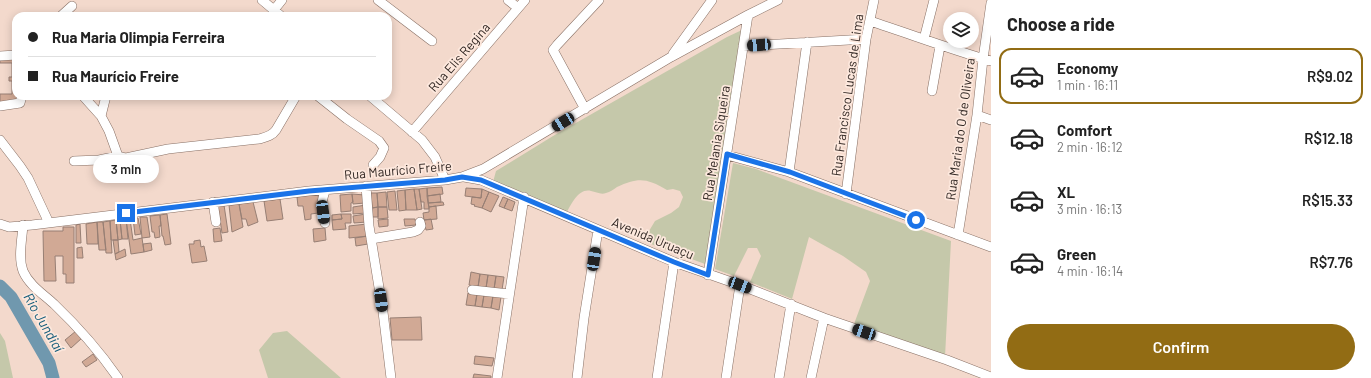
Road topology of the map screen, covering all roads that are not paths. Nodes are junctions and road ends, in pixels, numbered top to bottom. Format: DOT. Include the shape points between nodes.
graph roads {
  1 [pos="262,0"];
  2 [pos="282,0"];
  3 [pos="378,0"];
  4 [pos="508,0"];
  5 [pos="525,0"];
  6 [pos="598,0"];
  7 [pos="712,0"];
  8 [pos="778,0"];
  9 [pos="874,0"];
  10 [pos="934,0"];
  11 [pos="991,3"];
  12 [pos="72,6"];
  13 [pos="518,8"];
  14 [pos="66,12"];
  15 [pos="277,12"];
  16 [pos="278,12"];
  17 [pos="748,15"];
  18 [pos="870,21"];
  19 [pos="866,39"];
  20 [pos="924,39"];
  21 [pos="432,41"];
  22 [pos="807,42"];
  23 [pos="743,46"];
  24 [pos="940,46"];
  25 [pos="12,55"];
  26 [pos="0,56"];
  27 [pos="671,57"];
  28 [pos="987,60"];
  29 [pos="932,91"];
  30 [pos="21,100"];
  31 [pos="87,100"];
  32 [pos="105,100"];
  33 [pos="294,100"];
  34 [pos="323,100"];
  35 [pos="375,100"];
  36 [pos="0,106"];
  37 [pos="585,109"];
  38 [pos="977,115"];
  39 [pos="101,116"];
  40 [pos="991,120"];
  41 [pos="412,132"];
  42 [pos="0,140"];
  43 [pos="727,154"];
  44 [pos="118,156"];
  45 [pos="74,161"];
  46 [pos="373,165"];
  47 [pos="490,165"];
  48 [pos="790,172"];
  49 [pos="462,177"];
  50 [pos="445,180"];
  51 [pos="488,183"];
  52 [pos="366,186"];
  53 [pos="325,190"];
  54 [pos="846,194"];
  55 [pos="524,197"];
  56 [pos="213,202"];
  57 [pos="216,222"];
  58 [pos="420,222"];
  59 [pos="49,223"];
  60 [pos="325,223"];
  61 [pos="0,224"];
  62 [pos="23,226"];
  63 [pos="598,230"];
  64 [pos="958,235"];
  65 [pos="371,239"];
  66 [pos="991,247"];
  67 [pos="674,262"];
  68 [pos="708,275"];
  69 [pos="740,285"];
  70 [pos="472,290"];
  71 [pos="509,294"];
  72 [pos="791,304"];
  73 [pos="824,318"];
  74 [pos="988,377"];
  75 [pos="118,378"];
  76 [pos="391,378"];
  77 [pos="497,378"];
  78 [pos="577,378"];
  79 [pos="657,378"];
  80 [pos="726,378"];
  81 [pos="779,378"];
  82 [pos="812,378"];
  1 -- 15 [label="street"];
  2 -- 16 [label="street"];
  3 -- 21 [label="street"];
  4 -- 13 [label="street"];
  5 -- 13 [label="street, Rua Elis Regina"];
  6 -- 37 [label="street" via="554,48"];
  7 -- 27 [label="street"];
  8 -- 17 [label="street, Rua Maurício Freire"];
  9 -- 18 [label="street, Rua Francisco Lucas de Lima"];
  10 -- 20 [label="street"];
  11 -- 28 [label="street, Rua Maria do O de Oliveira"];
  12 -- 14 [label="street"];
  13 -- 41 [label="street, Rua Elis Regina"];
  17 -- 23 [label="street, Rua Melania Siqueira"];
  17 -- 27 [label="street, Rua Maurício Freire"];
  18 -- 19 [label="street, Rua Francisco Lucas de Lima"];
  18 -- 20 [label="street"];
  19 -- 22 [label="street"];
  19 -- 54 [label="street, Rua Francisco Lucas de Lima"];
  20 -- 24 [label="street"];
  22 -- 23 [label="street"];
  22 -- 48 [label="street"];
  23 -- 43 [label="street, Rua Melania Siqueira"];
  24 -- 28 [label="street"];
  24 -- 29 [label="street"];
  25 -- 26 [label="street"];
  27 -- 37 [label="street, Rua Maurício Freire"];
  28 -- 38 [label="street, Rua Maria do O de Oliveira"];
  30 -- 36 [label="street" via="20,103"];
  31 -- 39 [label="street"];
  32 -- 39 [label="street"];
  33 -- 44 [label="street" via="270,136 126,158"];
  34 -- 46 [label="street" via="379,141 384,148"];
  35 -- 41 [label="street"];
  37 -- 47 [label="street, Rua Maurício Freire"];
  38 -- 40 [label="street"];
  38 -- 64 [label="street, Rua Maria do O de Oliveira"];
  39 -- 44 [label="street"];
  41 -- 50 [label="street" via="435,157"];
  42 -- 59 [label="street" via="28,178"];
  43 -- 48 [label="street"];
  43 -- 68 [label="street, Rua Melania Siqueira"];
  44 -- 45 [label="street"];
  47 -- 49 [label="street, Rua Maurício Freire"];
  47 -- 51 [label="street" via="485,178"];
  48 -- 54 [label="street"];
  49 -- 50 [label="street, Rua Maurício Freire"];
  49 -- 51 [label="street, Avenida Uruaçu"];
  50 -- 52 [label="street, Rua Maurício Freire"];
  51 -- 55 [label="street, Avenida Uruaçu"];
  52 -- 53 [label="street, Rua Maurício Freire"];
  52 -- 65 [label="street"];
  53 -- 56 [label="street, Rua Maurício Freire"];
  53 -- 60 [label="street" via="322,202"];
  54 -- 64 [label="street"];
  55 -- 63 [label="street, Avenida Uruaçu"];
  55 -- 71 [label="street"];
  56 -- 57 [label="street"];
  56 -- 59 [label="street, Rua Maurício Freire"];
  58 -- 65 [label="street" via="418,230 413,232"];
  59 -- 62 [label="street, Rua Maurício Freire"];
  61 -- 62 [label="street, Rua Maurício Freire"];
  62 -- 75 [label="street" via="21,263 27,279 77,328"];
  63 -- 67 [label="street, Avenida Uruaçu"];
  63 -- 78 [label="street"];
  64 -- 66 [label="street"];
  65 -- 76 [label="street"];
  67 -- 68 [label="street, Avenida Uruaçu"];
  67 -- 79 [label="street"];
  68 -- 69 [label="street, Avenida Uruaçu"];
  69 -- 72 [label="street, Avenida Uruaçu"];
  69 -- 80 [label="street"];
  70 -- 71 [label="street"];
  71 -- 77 [label="street"];
  72 -- 73 [label="street, Avenida Uruaçu"];
  72 -- 81 [label="street"];
  73 -- 74 [label="street, Avenida Uruaçu"];
  73 -- 82 [label="street"];
}
